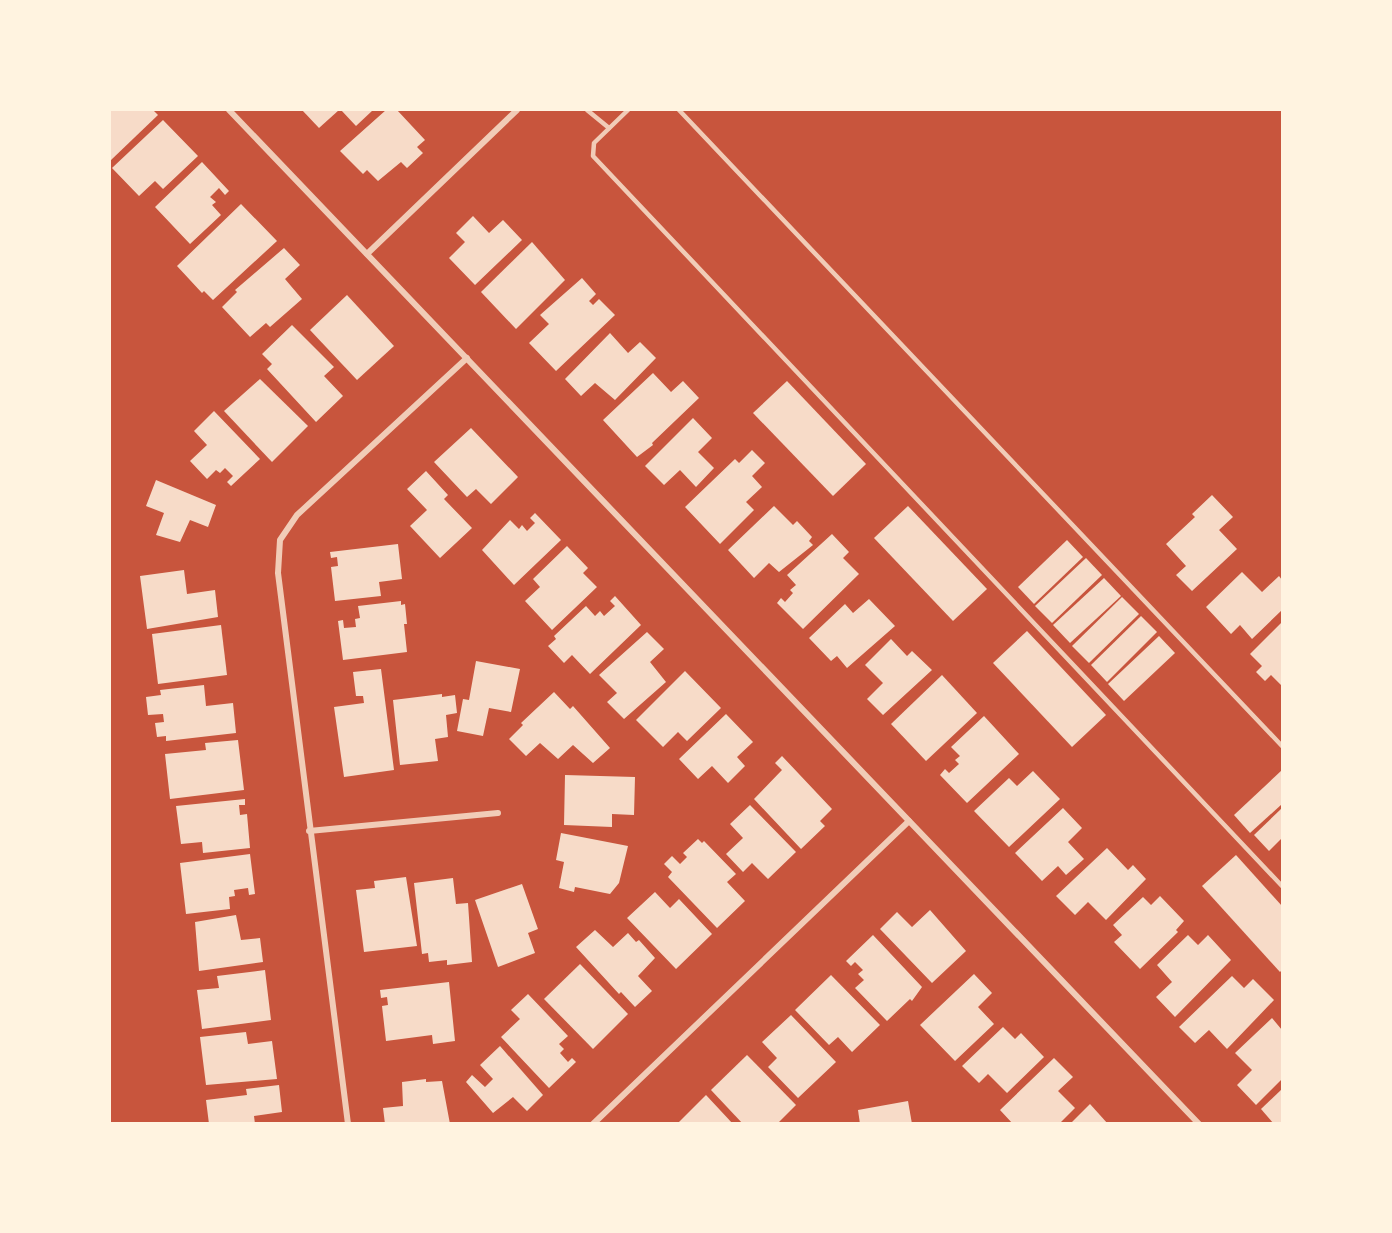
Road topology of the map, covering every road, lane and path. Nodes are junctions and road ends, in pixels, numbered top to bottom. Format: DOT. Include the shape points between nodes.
graph roads {
  1 [pos="230,110"];
  2 [pos="517,110"];
  3 [pos="587,110"];
  4 [pos="628,110"];
  5 [pos="679,110"];
  6 [pos="609,128"];
  7 [pos="367,254"];
  8 [pos="467,358"];
  9 [pos="1282,746"];
  10 [pos="498,813"];
  11 [pos="909,821"];
  12 [pos="309,831"];
  13 [pos="1282,886"];
  14 [pos="348,1124"];
  15 [pos="593,1124"];
  16 [pos="1199,1124"];
  1 -- 7 [label="street"];
  2 -- 7 [label="street"];
  3 -- 6 [label="lane"];
  4 -- 6 [label="lane"];
  5 -- 9 [label="lane"];
  6 -- 13 [label="lane" via="594,143 593,156"];
  7 -- 8 [label="street"];
  8 -- 11 [label="street"];
  8 -- 12 [label="street" via="297,515 280,540 278,573"];
  10 -- 12 [label="street"];
  11 -- 15 [label="street"];
  11 -- 16 [label="street"];
  12 -- 14 [label="street"];
}
